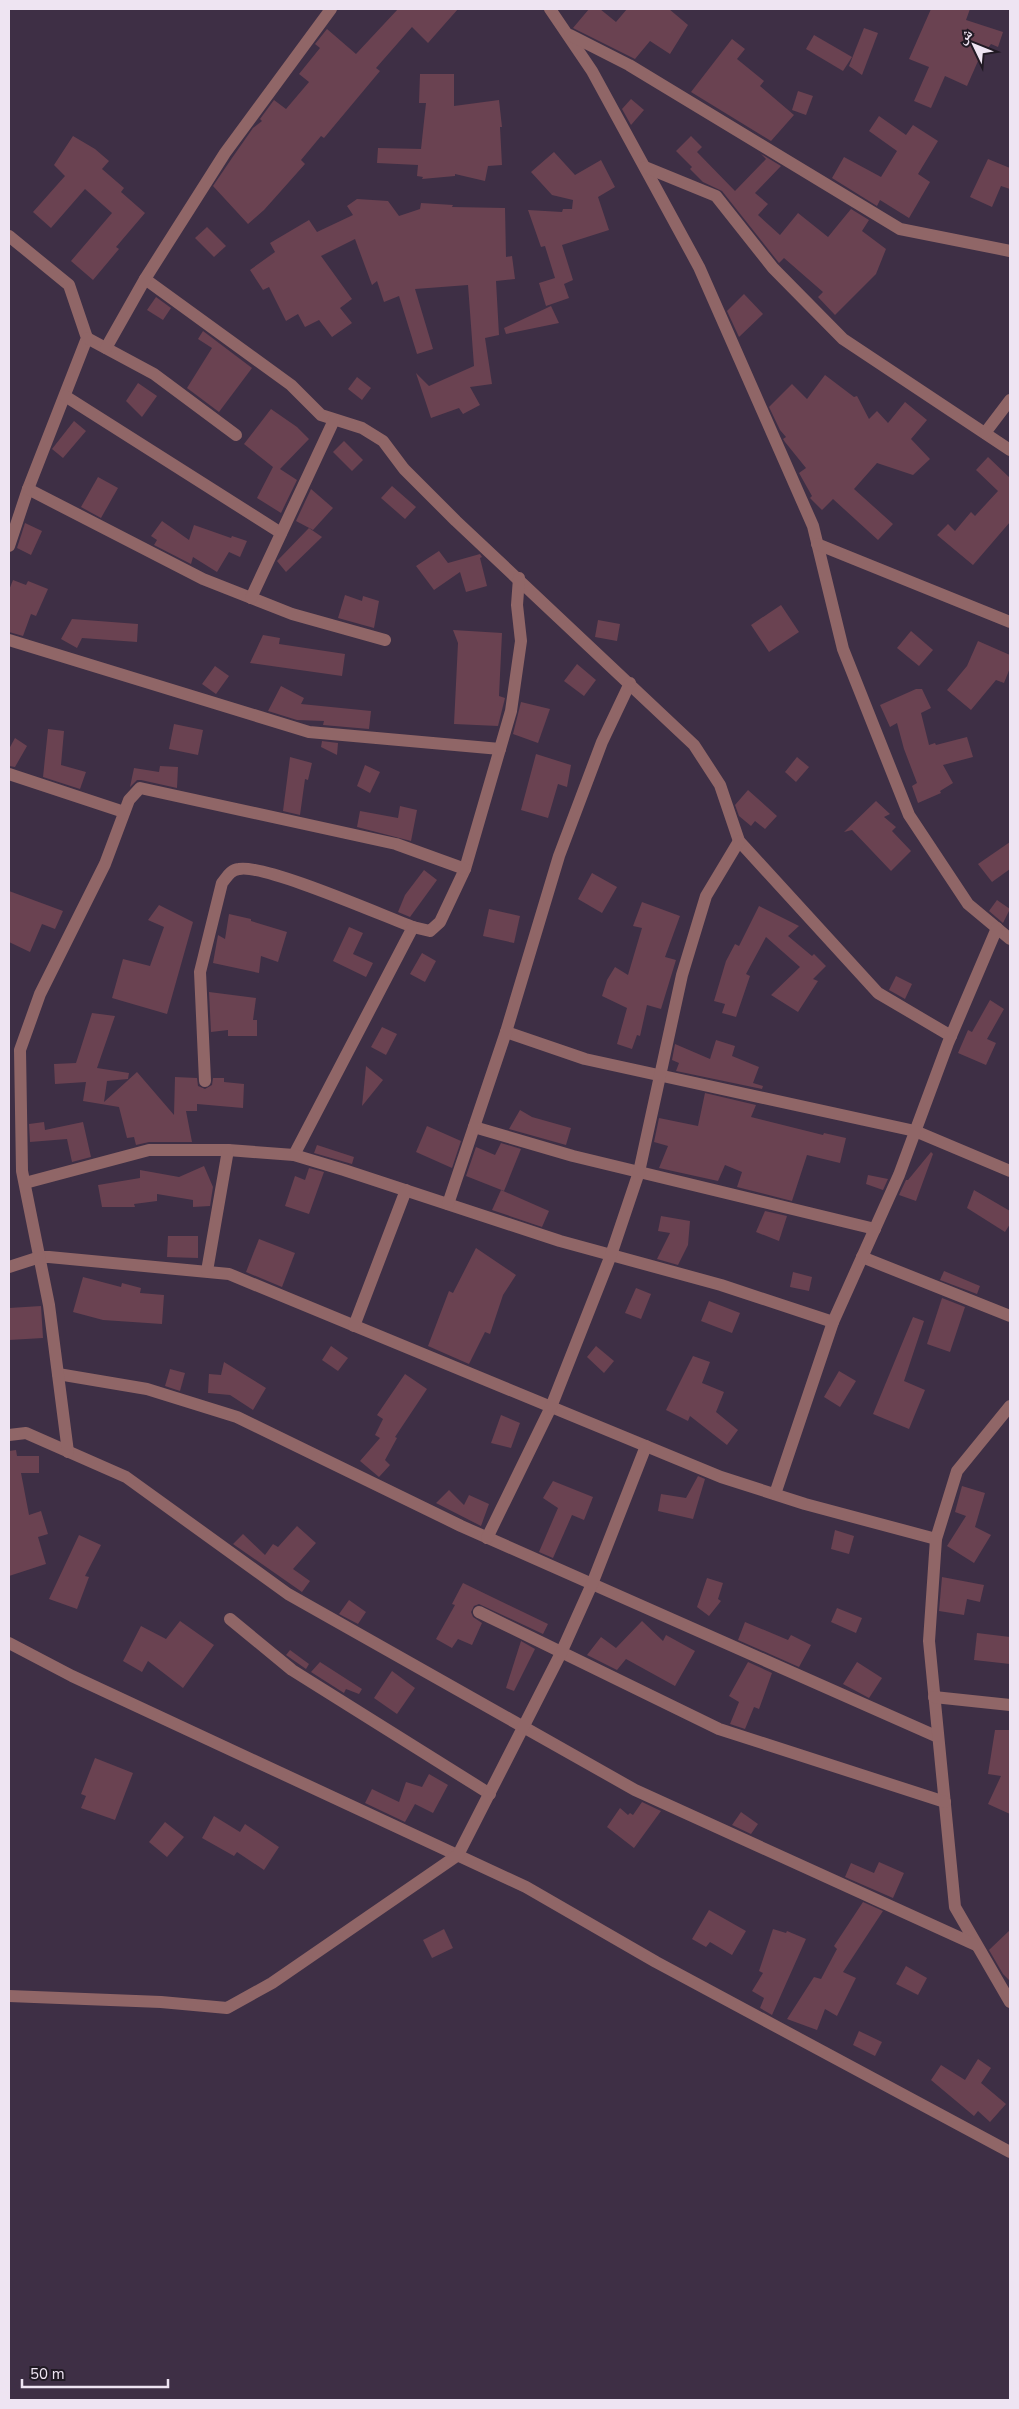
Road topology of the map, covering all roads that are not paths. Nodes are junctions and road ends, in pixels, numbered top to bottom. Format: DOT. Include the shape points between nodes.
graph roads {
  1 [pos="331,9"];
  2 [pos="550,9"];
  3 [pos="567,34"];
  4 [pos="645,167"];
  5 [pos="9,236"];
  6 [pos="1010,251"];
  7 [pos="145,278"];
  8 [pos="87,338"];
  9 [pos="106,348"];
  10 [pos="64,396"];
  11 [pos="1010,400"];
  12 [pos="334,420"];
  13 [pos="985,433"];
  14 [pos="236,435"];
  15 [pos="1010,450"];
  16 [pos="28,489"];
  17 [pos="281,533"];
  18 [pos="817,544"];
  19 [pos="9,546"];
  20 [pos="519,578"];
  21 [pos="250,598"];
  22 [pos="1010,622"];
  23 [pos="9,640"];
  24 [pos="385,640"];
  25 [pos="630,683"];
  26 [pos="500,749"];
  27 [pos="9,774"];
  28 [pos="124,812"];
  29 [pos="739,842"];
  30 [pos="465,868"];
  31 [pos="413,927"];
  32 [pos="997,928"];
  33 [pos="1010,939"];
  34 [pos="506,1032"];
  35 [pos="952,1036"];
  36 [pos="14,1048"];
  37 [pos="660,1076"];
  38 [pos="205,1081"];
  39 [pos="474,1127"];
  40 [pos="915,1131"];
  41 [pos="228,1150"];
  42 [pos="294,1155"];
  43 [pos="1010,1171"];
  44 [pos="639,1172"];
  45 [pos="25,1184"];
  46 [pos="406,1190"];
  47 [pos="448,1204"];
  48 [pos="875,1229"];
  49 [pos="611,1255"];
  50 [pos="40,1257"];
  51 [pos="862,1257"];
  52 [pos="9,1267"];
  53 [pos="207,1271"];
  54 [pos="1010,1316"];
  55 [pos="833,1322"];
  56 [pos="354,1326"];
  57 [pos="58,1374"];
  58 [pos="1010,1406"];
  59 [pos="551,1407"];
  60 [pos="9,1436"];
  61 [pos="646,1446"];
  62 [pos="68,1452"];
  63 [pos="775,1494"];
  64 [pos="488,1538"];
  65 [pos="936,1539"];
  66 [pos="592,1584"];
  67 [pos="479,1612"];
  68 [pos="230,1619"];
  69 [pos="9,1643"];
  70 [pos="561,1653"];
  71 [pos="934,1697"];
  72 [pos="1010,1705"];
  73 [pos="524,1727"];
  74 [pos="938,1737"];
  75 [pos="490,1794"];
  76 [pos="945,1802"];
  77 [pos="458,1855"];
  78 [pos="976,1945"];
  79 [pos="9,1996"];
  80 [pos="1010,2002"];
  81 [pos="1010,2152"];
  1 -- 7 [label="street" via="225,153"];
  2 -- 3 [label="street"];
  3 -- 4 [label="street" via="592,71"];
  3 -- 6 [label="street" via="629,65 900,229"];
  4 -- 13 [label="street" via="716,196 774,268 843,339"];
  4 -- 18 [label="street" via="699,267 813,526"];
  5 -- 8 [label="street" via="70,285"];
  7 -- 9 [label="street"];
  7 -- 12 [label="street" via="291,385 321,415"];
  8 -- 9 [label="street"];
  8 -- 10 [label="street"];
  9 -- 14 [label="street" via="154,374"];
  10 -- 16 [label="street"];
  10 -- 17 [label="street"];
  11 -- 13 [label="street"];
  12 -- 17 [label="street"];
  12 -- 20 [label="street" via="362,428 383,441 404,469 456,522"];
  13 -- 15 [label="street"];
  16 -- 19 [label="street"];
  16 -- 21 [label="street" via="203,579"];
  17 -- 21 [label="street"];
  18 -- 22 [label="street"];
  18 -- 32 [label="street" via="843,649 909,815 968,904"];
  20 -- 25 [label="street"];
  20 -- 26 [label="street" via="517,605 521,641 511,711"];
  21 -- 24 [label="street" via="292,614"];
  23 -- 26 [label="street" via="309,732"];
  25 -- 29 [label="street" via="694,745 720,785"];
  25 -- 34 [label="street" via="602,742 559,856"];
  26 -- 30 [label="street"];
  27 -- 28 [label="street"];
  28 -- 30 [label="street" via="140,788 396,844"];
  28 -- 36 [label="street" via="105,864"];
  29 -- 35 [label="street" via="878,994"];
  29 -- 37 [label="street" via="706,896 682,975"];
  30 -- 31 [label="street" via="440,922 430,931"];
  31 -- 38 [label="street" via="266,872 239,869 230,873 222,883 200,972"];
  31 -- 42 [label="street"];
  32 -- 33 [label="street"];
  32 -- 35 [label="street"];
  34 -- 37 [label="street" via="585,1059"];
  34 -- 39 [label="street"];
  35 -- 40 [label="street"];
  36 -- 45 [label="street"];
  37 -- 40 [label="street"];
  37 -- 44 [label="street"];
  39 -- 44 [label="street"];
  39 -- 47 [label="street"];
  40 -- 43 [label="street"];
  40 -- 48 [label="street"];
  41 -- 42 [label="street"];
  41 -- 45 [label="street" via="150,1150"];
  41 -- 53 [label="street"];
  42 -- 46 [label="street"];
  44 -- 48 [label="street"];
  44 -- 49 [label="street"];
  45 -- 50 [label="street"];
  46 -- 47 [label="street"];
  46 -- 56 [label="street"];
  47 -- 49 [label="street"];
  48 -- 51 [label="street"];
  49 -- 55 [label="street" via="721,1285"];
  49 -- 59 [label="street"];
  50 -- 52 [label="street"];
  50 -- 53 [label="street"];
  50 -- 57 [label="street"];
  51 -- 54 [label="street"];
  51 -- 55 [label="street"];
  53 -- 56 [label="street" via="229,1274"];
  55 -- 63 [label="street"];
  56 -- 59 [label="street"];
  57 -- 62 [label="street"];
  57 -- 64 [label="street" via="147,1389 237,1417"];
  58 -- 65 [label="street" via="957,1471"];
  59 -- 61 [label="street"];
  59 -- 64 [label="street"];
  60 -- 62 [label="street" via="26,1433"];
  61 -- 63 [label="street" via="721,1477"];
  61 -- 66 [label="street"];
  62 -- 73 [label="street" via="126,1477 288,1594"];
  63 -- 65 [label="street"];
  64 -- 66 [label="street"];
  65 -- 71 [label="street" via="929,1642"];
  66 -- 70 [label="street"];
  66 -- 74 [label="street"];
  67 -- 70 [label="street"];
  68 -- 75 [label="street" via="292,1670"];
  69 -- 77 [label="street" via="72,1676"];
  70 -- 73 [label="street"];
  70 -- 76 [label="street" via="718,1729"];
  71 -- 72 [label="street"];
  71 -- 74 [label="street"];
  73 -- 75 [label="street"];
  73 -- 78 [label="street" via="635,1790"];
  74 -- 76 [label="street"];
  75 -- 77 [label="street"];
  76 -- 78 [label="street" via="955,1908"];
  77 -- 79 [label="street" via="272,1983 227,2008"];
  77 -- 81 [label="street" via="526,1887 656,1962"];
  78 -- 80 [label="street"];
}
